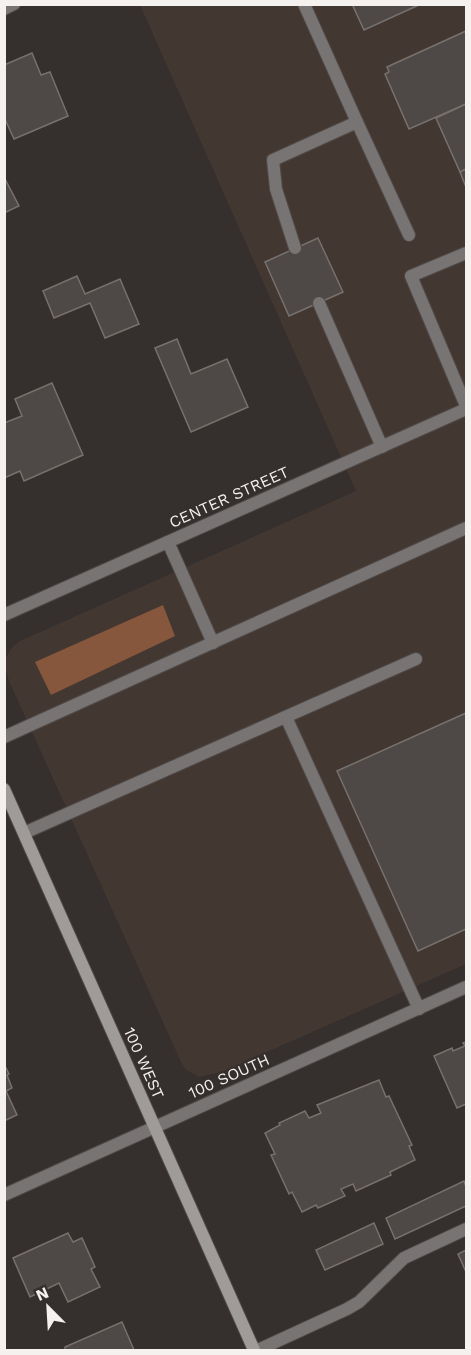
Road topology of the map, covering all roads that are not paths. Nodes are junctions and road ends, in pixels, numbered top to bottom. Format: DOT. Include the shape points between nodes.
graph roads {
  1 [pos="14,4"];
  2 [pos="304,4"];
  3 [pos="4,9"];
  4 [pos="357,122"];
  5 [pos="409,235"];
  6 [pos="295,248"];
  7 [pos="466,253"];
  8 [pos="319,303"];
  9 [pos="466,407"];
  10 [pos="382,447"];
  11 [pos="466,528"];
  12 [pos="168,542"];
  13 [pos="4,615"];
  14 [pos="213,643"];
  15 [pos="416,660"];
  16 [pos="286,717"];
  17 [pos="4,737"];
  18 [pos="4,789"];
  19 [pos="24,833"];
  20 [pos="466,987"];
  21 [pos="419,1009"];
  22 [pos="155,1128"];
  23 [pos="4,1195"];
  24 [pos="466,1229"];
  25 [pos="256,1350"];
  1 -- 3 [label="street"];
  2 -- 4 [label="street"];
  4 -- 5 [label="street"];
  4 -- 6 [label="street" via="273,160 276,189"];
  7 -- 9 [label="street" via="411,276"];
  8 -- 10 [label="street"];
  9 -- 10 [label="street, CENTER STREET"];
  10 -- 12 [label="street, CENTER STREET"];
  11 -- 14 [label="street"];
  12 -- 13 [label="street, CENTER STREET"];
  12 -- 14 [label="street"];
  14 -- 17 [label="street"];
  15 -- 16 [label="street"];
  16 -- 19 [label="street"];
  16 -- 21 [label="street"];
  18 -- 19 [label="street, 100 WEST"];
  19 -- 22 [label="street, 100 WEST"];
  20 -- 21 [label="street, 100 SOUTH"];
  21 -- 22 [label="street, 100 SOUTH"];
  22 -- 23 [label="street, 100 SOUTH"];
  22 -- 25 [label="street, 100 WEST"];
  24 -- 25 [label="street" via="404,1258 347,1309"];
}
